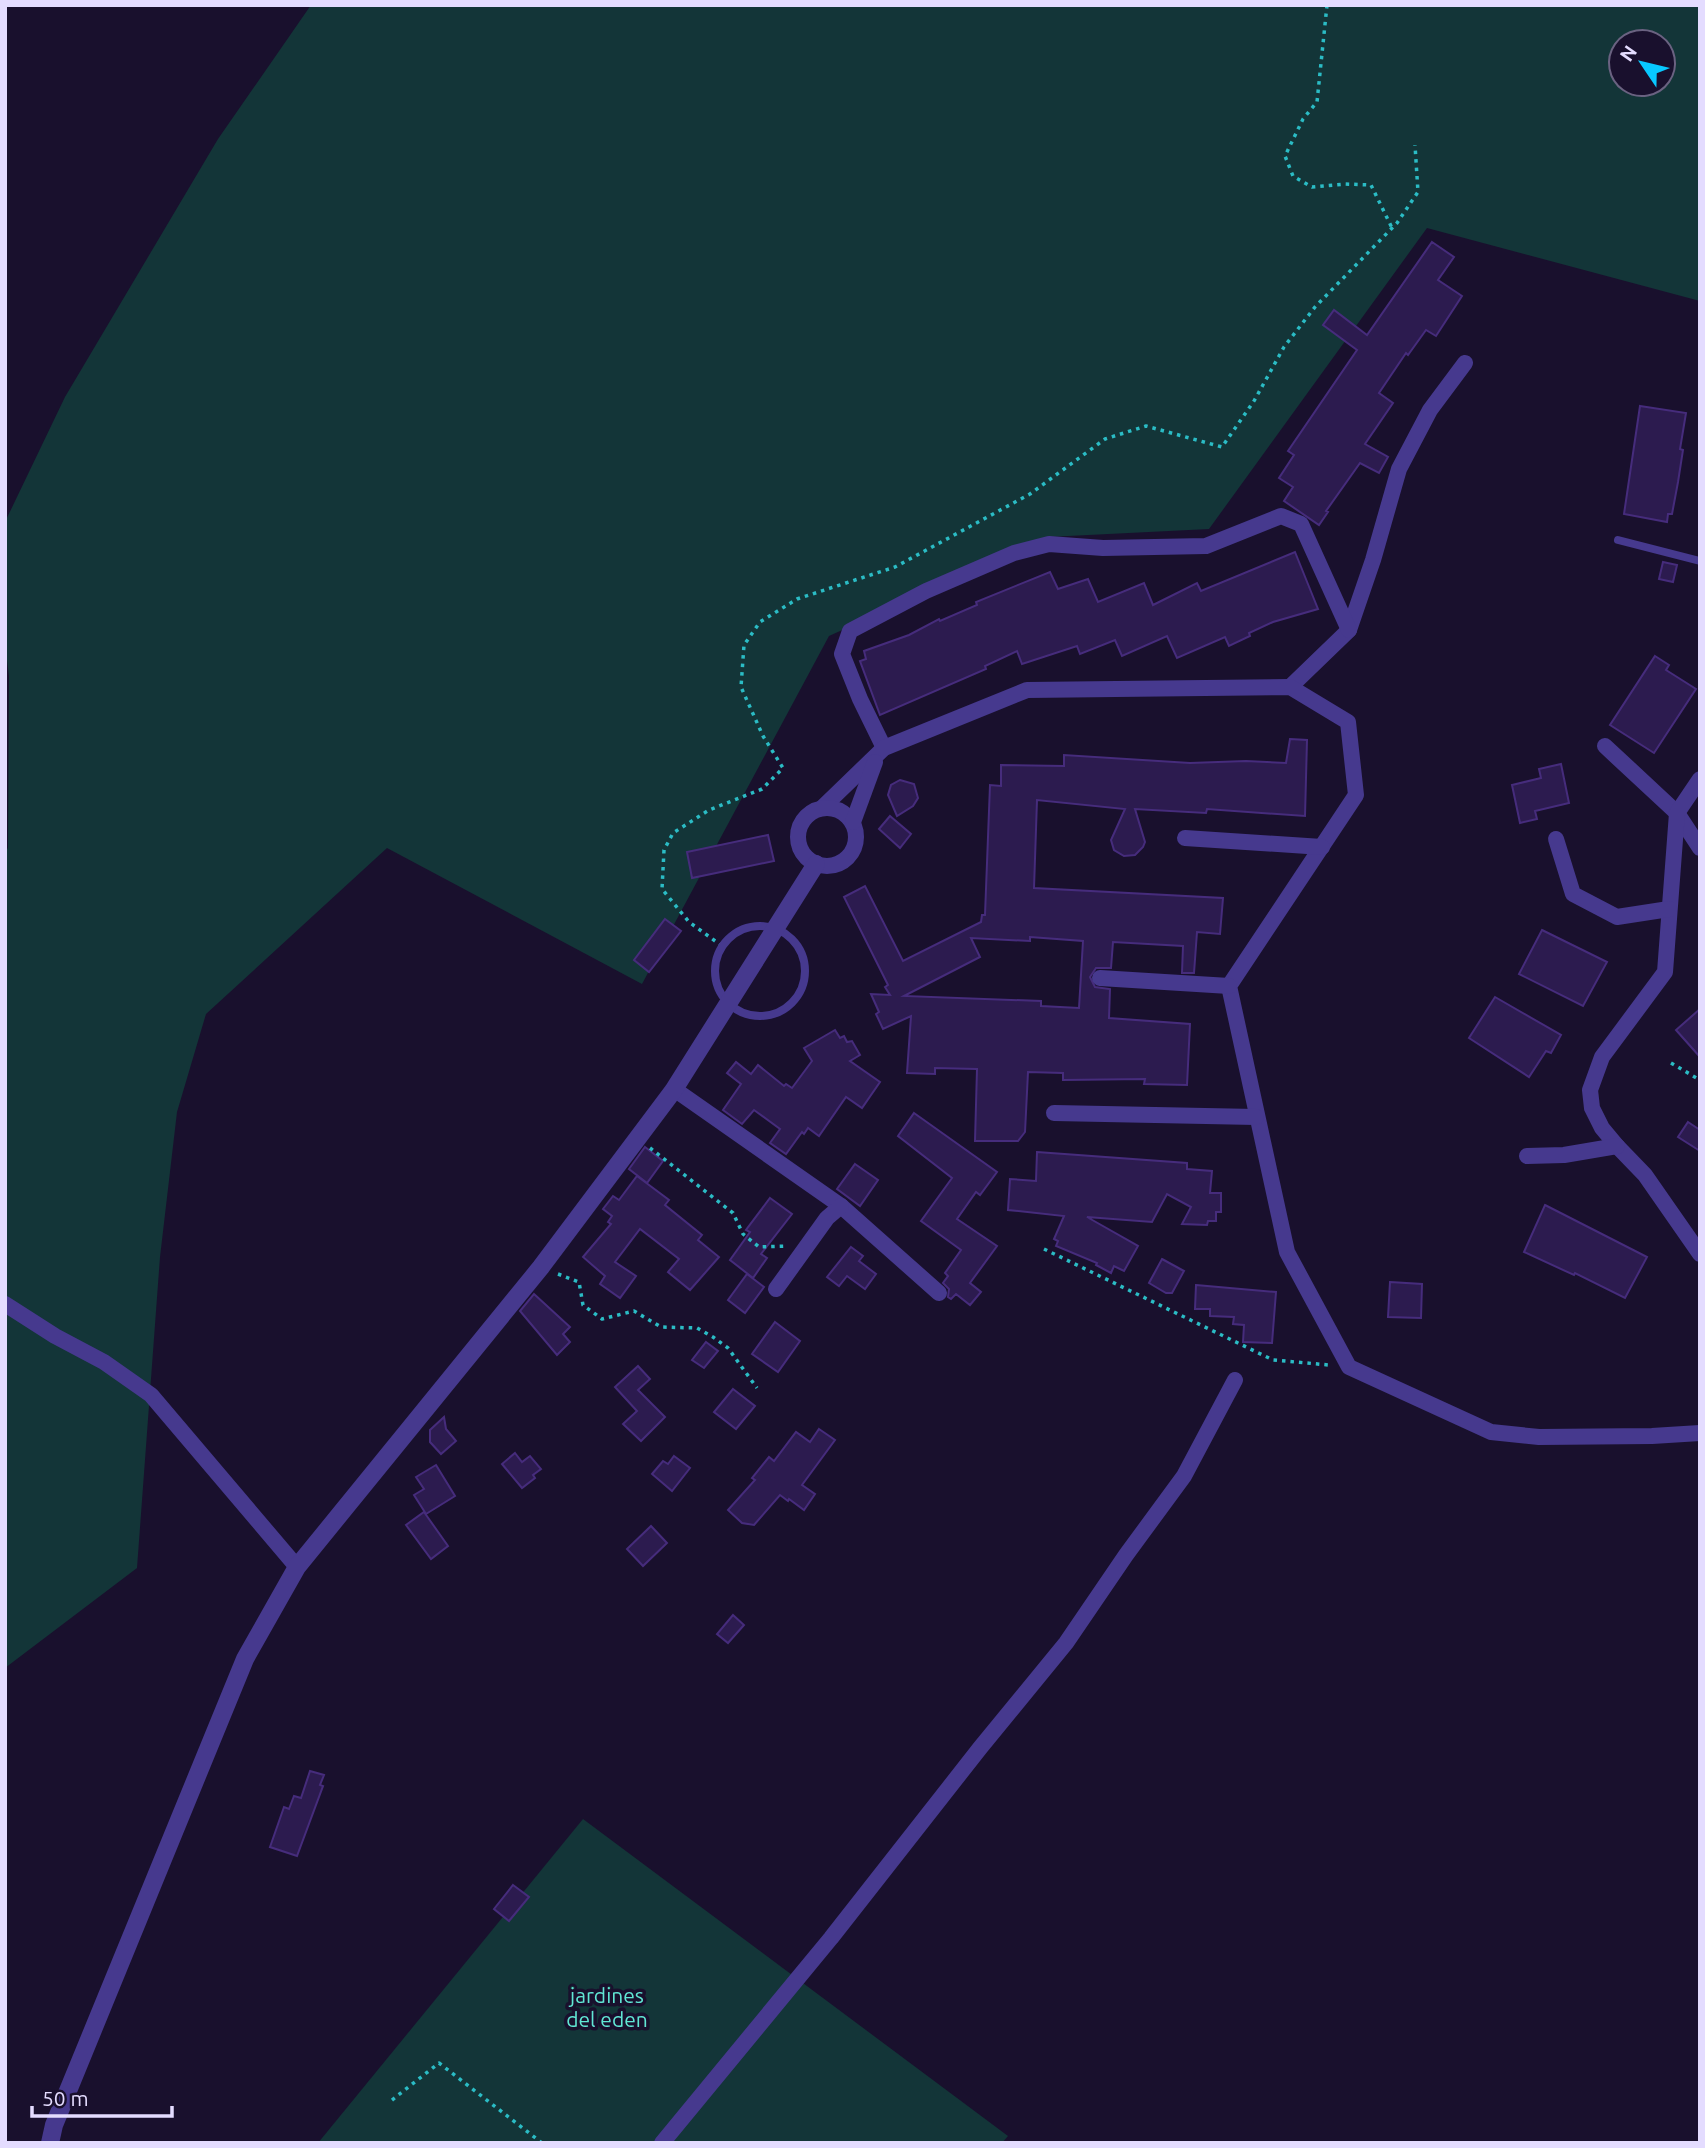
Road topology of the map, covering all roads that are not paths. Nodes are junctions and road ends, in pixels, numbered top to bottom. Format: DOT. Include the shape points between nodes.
graph roads {
  1 [pos="1465,363"];
  2 [pos="1618,540"];
  3 [pos="1700,561"];
  4 [pos="1349,630"];
  5 [pos="1290,687"];
  6 [pos="1605,746"];
  7 [pos="880,752"];
  8 [pos="1700,779"];
  9 [pos="823,807"];
  10 [pos="1677,813"];
  11 [pos="853,822"];
  12 [pos="1185,838"];
  13 [pos="1556,839"];
  14 [pos="1322,847"];
  15 [pos="1700,848"];
  16 [pos="816,864"];
  17 [pos="1669,909"];
  18 [pos="775,930"];
  19 [pos="1100,978"];
  20 [pos="1229,986"];
  21 [pos="730,1002"];
  22 [pos="674,1089"];
  23 [pos="1054,1113"];
  24 [pos="1256,1117"];
  25 [pos="1616,1146"];
  26 [pos="1527,1156"];
  27 [pos="841,1206"];
  28 [pos="1700,1254"];
  29 [pos="776,1289"];
  30 [pos="939,1293"];
  31 [pos="5,1304"];
  32 [pos="1235,1380"];
  33 [pos="1700,1433"];
  34 [pos="297,1567"];
  35 [pos="50,2143"];
  36 [pos="662,2143"];
  1 -- 4 [label="street" via="1430,410 1399,469"];
  2 -- 3 [label="lane"];
  4 -- 5 [label="street"];
  4 -- 7 [label="street" via="1301,524 1281,516 1206,546 1049,544 1014,553 850,631 842,654"];
  5 -- 7 [label="street" via="1027,690"];
  5 -- 14 [label="street" via="1348,722 1356,795"];
  6 -- 10 [label="street"];
  7 -- 9 [label="street"];
  7 -- 11 [label="street"];
  8 -- 10 [label="street"];
  9 -- 11 [label="street" via="840,810"];
  9 -- 16 [label="street" via="802,821 797,837 802,853"];
  10 -- 15 [label="street"];
  10 -- 17 [label="street"];
  11 -- 16 [label="street" via="856,840 849,856 833,865"];
  12 -- 14 [label="street"];
  13 -- 17 [label="street" via="1573,894 1617,917"];
  14 -- 20 [label="street"];
  16 -- 18 [label="street"];
  17 -- 25 [label="street" via="1665,972 1602,1057 1590,1090 1592,1108"];
  18 -- 21 [label="street"];
  18 -- 21 [label="lane" via="757,925 743,929 722,946 714,973 717,987"];
  18 -- 21 [label="lane" via="797,944 804,958 802,989 780,1012 765,1017 735,1010"];
  19 -- 20 [label="street"];
  20 -- 24 [label="street"];
  21 -- 22 [label="street"];
  22 -- 27 [label="street"];
  22 -- 34 [label="street" via="541,1267"];
  23 -- 24 [label="street"];
  24 -- 33 [label="street" via="1287,1252 1349,1367 1490,1432 1539,1437"];
  25 -- 26 [label="street"];
  25 -- 28 [label="street" via="1645,1175"];
  27 -- 29 [label="street" via="827,1218"];
  27 -- 30 [label="street"];
  31 -- 34 [label="street" via="151,1395"];
  32 -- 36 [label="street" via="1184,1476 1066,1643"];
  34 -- 35 [label="street" via="244,1659"];
}
